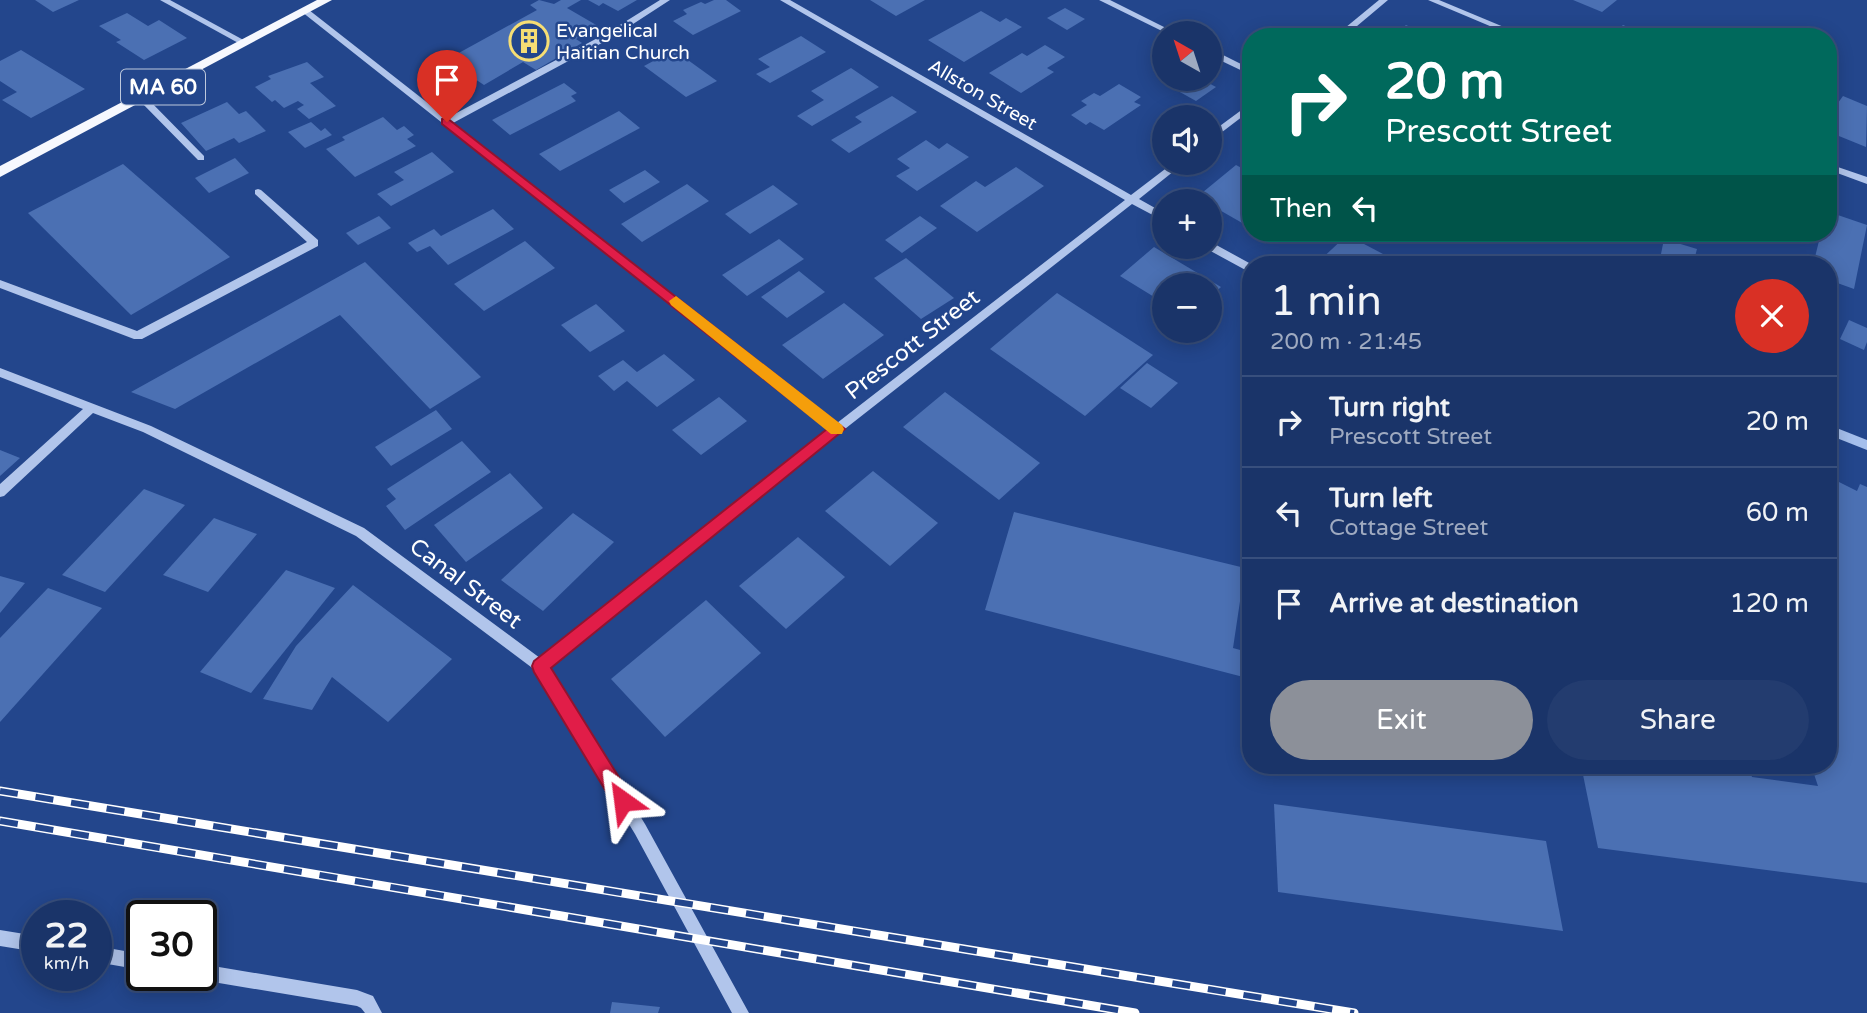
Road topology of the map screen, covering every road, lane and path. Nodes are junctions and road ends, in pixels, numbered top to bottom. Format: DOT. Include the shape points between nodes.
graph roads {
  1 [pos="164,0"];
  2 [pos="326,0"];
  3 [pos="666,0"];
  4 [pos="785,0"];
  5 [pos="1104,0"];
  6 [pos="1384,0"];
  7 [pos="1432,0"];
  8 [pos="306,12"];
  9 [pos="1152,23"];
  10 [pos="1349,28"];
  11 [pos="1502,28"];
  12 [pos="244,43"];
  13 [pos="1222,58"];
  14 [pos="1242,68"];
  15 [pos="142,98"];
  16 [pos="1242,113"];
  17 [pos="447,122"];
  18 [pos="1222,129"];
  19 [pos="201,158"];
  20 [pos="1837,170"];
  21 [pos="0,172"];
  22 [pos="1165,175"];
  23 [pos="1867,181"];
  24 [pos="258,192"];
  25 [pos="1133,200"];
  26 [pos="1152,211"];
  27 [pos="1222,252"];
  28 [pos="1242,264"];
  29 [pos="0,284"];
  30 [pos="0,372"];
  31 [pos="92,407"];
  32 [pos="837,429"];
  33 [pos="0,492"];
  34 [pos="540,666"];
  35 [pos="0,938"];
  36 [pos="21,941"];
  37 [pos="217,975"];
  38 [pos="374,1013"];
  39 [pos="741,1013"];
  1 -- 12 [label="street"];
  2 -- 8 [label="main road, MA 60"];
  3 -- 17 [label="street"];
  4 -- 25 [label="street, Allston Street"];
  5 -- 9 [label="street"];
  6 -- 10 [label="street"];
  7 -- 11 [label="street"];
  8 -- 12 [label="main road, MA 60"];
  8 -- 17 [label="street"];
  12 -- 15 [label="main road, MA 60"];
  13 -- 14 [label="street"];
  15 -- 19 [label="street"];
  15 -- 21 [label="main road, MA 60"];
  16 -- 18 [label="street"];
  17 -- 32 [label="street"];
  20 -- 23 [label="street"];
  22 -- 25 [label="street, Prescott Street"];
  24 -- 29 [label="street" via="314,243 138,336"];
  25 -- 26 [label="street, Allston Street"];
  25 -- 32 [label="street, Prescott Street"];
  27 -- 28 [label="street"];
  30 -- 31 [label="street, Canal Street"];
  31 -- 33 [label="street"];
  31 -- 34 [label="street, Canal Street" via="360,532"];
  32 -- 34 [label="street, Prescott Street"];
  34 -- 39 [label="street, Canal Street" via="639,829"];
  35 -- 36 [label="street"];
  37 -- 38 [label="street" via="357,998 367,1002"];
}
